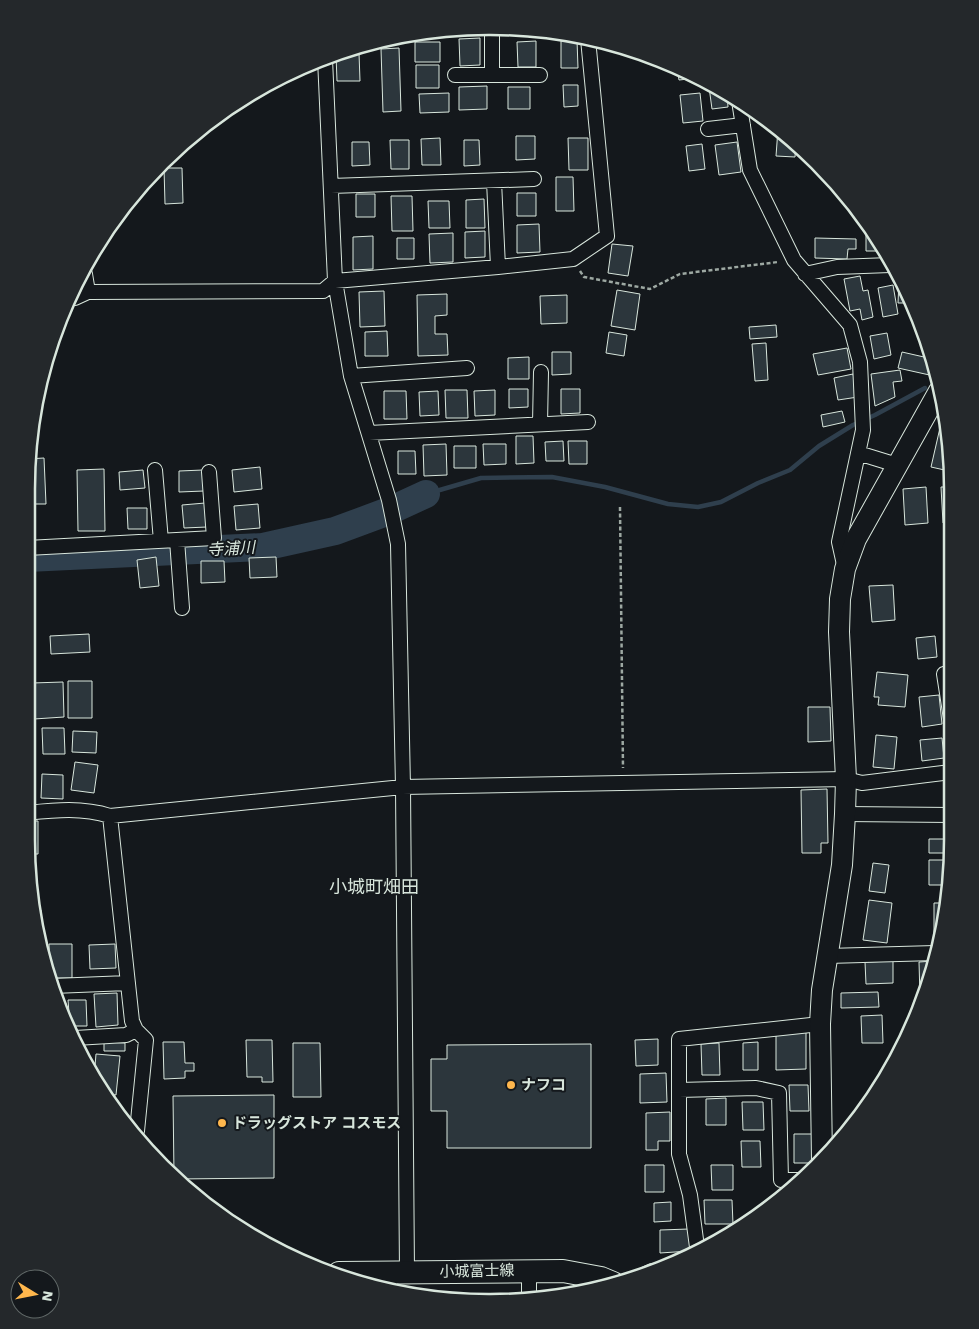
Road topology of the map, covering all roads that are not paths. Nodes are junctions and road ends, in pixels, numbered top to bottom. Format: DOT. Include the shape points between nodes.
graph roads {
  1 [pos="492,35"];
  2 [pos="589,46"];
  3 [pos="325,66"];
  4 [pos="455,75"];
  5 [pos="492,75"];
  6 [pos="540,75"];
  7 [pos="741,111"];
  8 [pos="743,125"];
  9 [pos="708,129"];
  10 [pos="534,179"];
  11 [pos="494,181"];
  12 [pos="331,186"];
  13 [pos="885,265"];
  14 [pos="498,268"];
  15 [pos="805,274"];
  16 [pos="86,280"];
  17 [pos="335,281"];
  18 [pos="88,292"];
  19 [pos="78,296"];
  20 [pos="467,368"];
  21 [pos="540,372"];
  22 [pos="351,376"];
  23 [pos="936,404"];
  24 [pos="588,422"];
  25 [pos="540,424"];
  26 [pos="369,433"];
  27 [pos="858,454"];
  28 [pos="897,465"];
  29 [pos="155,470"];
  30 [pos="208,472"];
  31 [pos="178,540"];
  32 [pos="161,541"];
  33 [pos="35,548"];
  34 [pos="845,569"];
  35 [pos="182,608"];
  36 [pos="944,773"];
  37 [pos="846,779"];
  38 [pos="403,788"];
  39 [pos="35,811"];
  40 [pos="845,814"];
  41 [pos="944,815"];
  42 [pos="110,816"];
  43 [pos="930,953"];
  44 [pos="828,956"];
  45 [pos="128,982"];
  46 [pos="59,986"];
  47 [pos="820,1024"];
  48 [pos="136,1030"];
  49 [pos="81,1038"];
  50 [pos="679,1090"];
  51 [pos="137,1126"];
  52 [pos="822,1149"];
  53 [pos="790,1180"];
  54 [pos="696,1244"];
  55 [pos="528,1271"];
  56 [pos="360,1275"];
  57 [pos="395,1278"];
  58 [pos="605,1279"];
  59 [pos="529,1292"];
  1 -- 5 [label="street"];
  2 -- 14 [label="street" via="607,236 573,260"];
  3 -- 12 [label="street"];
  4 -- 5 [label="street"];
  5 -- 6 [label="street"];
  7 -- 8 [label="street"];
  8 -- 9 [label="street"];
  8 -- 15 [label="street" via="750,170 794,260"];
  10 -- 11 [label="street"];
  11 -- 12 [label="street"];
  11 -- 14 [label="street"];
  12 -- 17 [label="street"];
  13 -- 15 [label="street" via="837,267"];
  14 -- 17 [label="street"];
  15 -- 27 [label="street" via="850,325 860,362 864,430"];
  16 -- 18 [label="street"];
  17 -- 18 [label="street" via="323,291"];
  17 -- 22 [label="street"];
  18 -- 19 [label="street"];
  20 -- 22 [label="street"];
  21 -- 25 [label="street"];
  22 -- 26 [label="street"];
  23 -- 28 [label="street"];
  24 -- 25 [label="street"];
  25 -- 26 [label="street"];
  26 -- 38 [label="street" via="398,544"];
  27 -- 28 [label="street"];
  27 -- 34 [label="street" via="839,542"];
  28 -- 34 [label="street" via="856,539"];
  29 -- 32 [label="street"];
  30 -- 31 [label="street" via="214,538"];
  31 -- 32 [label="street"];
  31 -- 35 [label="street"];
  32 -- 33 [label="street"];
  34 -- 37 [label="street" via="840,599 840,632"];
  36 -- 37 [label="street" via="862,783"];
  37 -- 38 [label="street"];
  37 -- 40 [label="street"];
  38 -- 42 [label="street"];
  38 -- 57 [label="street"];
  39 -- 42 [label="street" via="67,809"];
  40 -- 41 [label="street"];
  40 -- 44 [label="street" via="842,865"];
  42 -- 45 [label="street"];
  43 -- 44 [label="street"];
  44 -- 47 [label="street"];
  45 -- 46 [label="street"];
  45 -- 48 [label="street"];
  47 -- 50 [label="street" via="679,1039"];
  47 -- 52 [label="street"];
  48 -- 49 [label="street" via="126,1034"];
  48 -- 51 [label="street" via="146,1040"];
  50 -- 53 [label="street" via="756,1088 779,1093 781,1180"];
  50 -- 54 [label="street" via="679,1154 690,1195"];
  55 -- 57 [label="main road, 小城富士線"];
  55 -- 58 [label="main road, 小城富士線" via="563,1271"];
  55 -- 59 [label="street"];
  56 -- 57 [label="main road, 小城富士線"];
}
